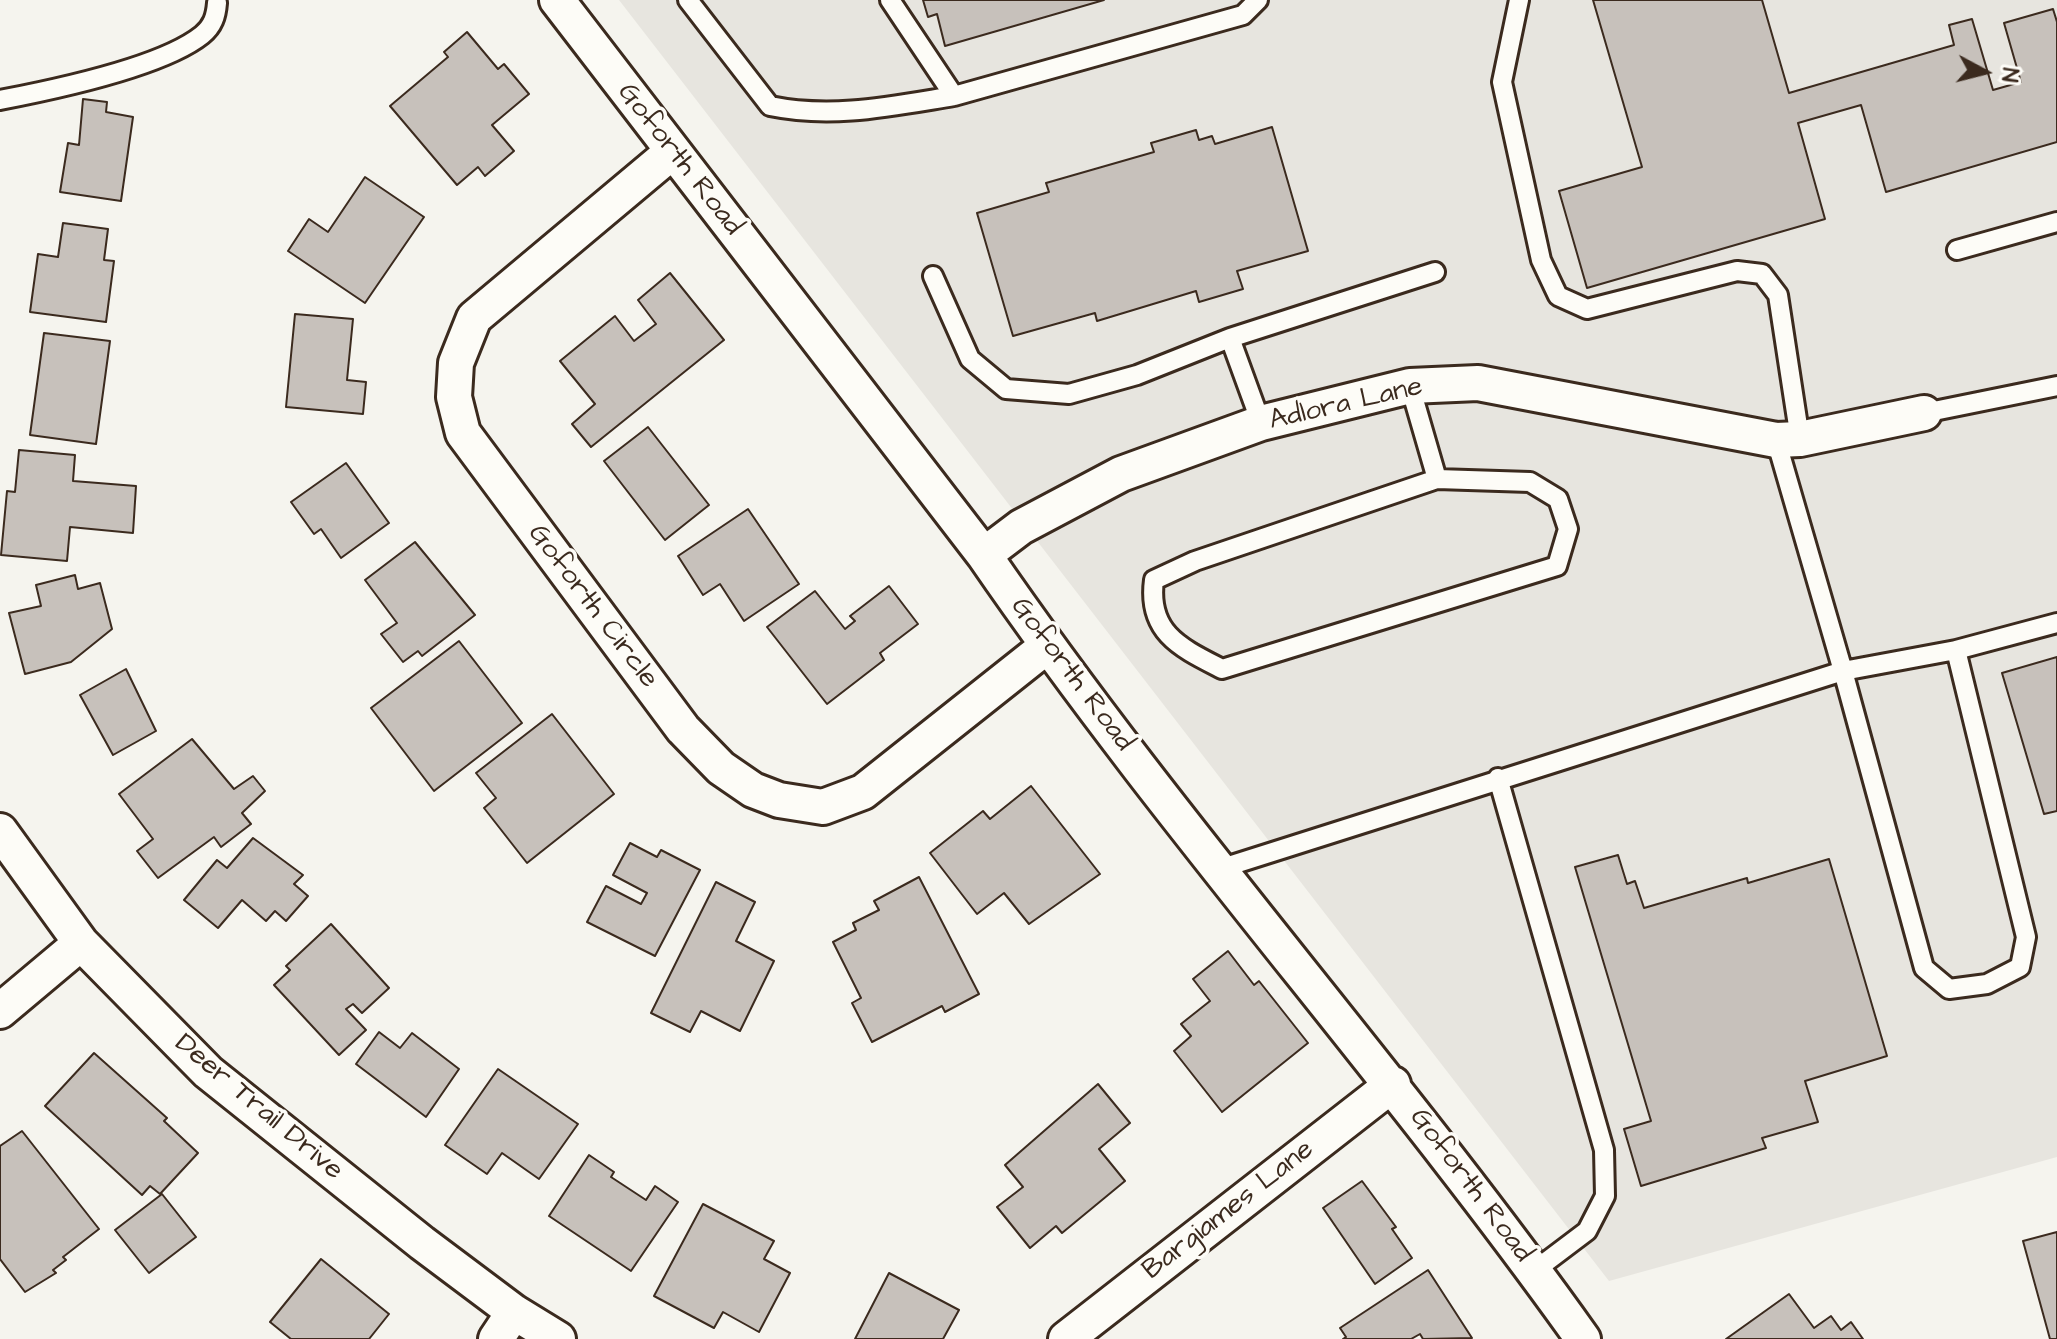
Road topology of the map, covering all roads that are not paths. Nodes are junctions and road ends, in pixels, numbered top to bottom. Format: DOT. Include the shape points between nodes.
graph roads {
  1 [pos="688,0"];
  2 [pos="890,0"];
  3 [pos="1258,0"];
  4 [pos="1519,0"];
  5 [pos="217,3"];
  6 [pos="558,3"];
  7 [pos="954,96"];
  8 [pos="0,100"];
  9 [pos="672,152"];
  10 [pos="2057,222"];
  11 [pos="1957,250"];
  12 [pos="1435,272"];
  13 [pos="933,276"];
  14 [pos="1230,338"];
  15 [pos="1410,386"];
  16 [pos="2057,386"];
  17 [pos="1924,413"];
  18 [pos="1261,423"];
  19 [pos="1788,439"];
  20 [pos="1437,479"];
  21 [pos="984,555"];
  22 [pos="2057,623"];
  23 [pos="1047,646"];
  24 [pos="1956,650"];
  25 [pos="1843,671"];
  26 [pos="1498,778"];
  27 [pos="0,831"];
  28 [pos="1219,869"];
  29 [pos="81,943"];
  30 [pos="0,1011"];
  31 [pos="1393,1084"];
  32 [pos="1534,1271"];
  33 [pos="505,1326"];
  34 [pos="558,1339"];
  35 [pos="1066,1339"];
  36 [pos="1583,1339"];
  1 -- 7 [label="lane" via="770,106 844,113"];
  2 -- 7 [label="lane"];
  3 -- 7 [label="lane" via="1243,15"];
  4 -- 19 [label="lane" via="1502,82 1541,260 1558,296 1587,309 1737,271 1762,274 1778,295"];
  5 -- 8 [label="lane" via="216,18 202,35 160,56"];
  6 -- 9 [label="street, Goforth Road"];
  9 -- 21 [label="street, Goforth Road"];
  9 -- 23 [label="street, Goforth Circle" via="474,318 456,363 454,397 463,433 683,729 721,768 753,790 823,807 863,792"];
  10 -- 11 [label="lane"];
  12 -- 14 [label="lane"];
  13 -- 14 [label="lane" via="970,359 1006,389 1069,394 1137,375"];
  14 -- 18 [label="lane"];
  15 -- 18 [label="street, Adlora Lane"];
  15 -- 19 [label="street, Adlora Lane" via="1478,383"];
  15 -- 20 [label="lane"];
  16 -- 17 [label="lane"];
  17 -- 19 [label="street, Adlora Lane"];
  18 -- 21 [label="street, Adlora Lane" via="1121,474 1021,527"];
  19 -- 25 [label="lane"];
  20 -- 20 [label="lane" via="1530,482 1558,499 1568,529 1557,566 1222,669 1184,650 1162,630 1151,602 1154,580 1195,561"];
  21 -- 23 [label="street, Goforth Road"];
  22 -- 24 [label="lane"];
  23 -- 28 [label="street, Goforth Road"];
  24 -- 25 [label="lane"];
  24 -- 25 [label="lane" via="2026,937 2020,967 1987,984 1949,989 1924,968"];
  25 -- 26 [label="lane"];
  26 -- 28 [label="lane"];
  26 -- 32 [label="lane" via="1604,1150 1605,1196 1587,1231"];
  27 -- 29 [label="street, Deer Trail Drive"];
  28 -- 31 [label="street, Goforth Road"];
  29 -- 30 [label="street"];
  29 -- 33 [label="street, Deer Trail Drive" via="208,1072"];
  31 -- 32 [label="street, Goforth Road"];
  31 -- 35 [label="street, Bargiames Lane"];
  32 -- 36 [label="street, Goforth Road"];
  33 -- 34 [label="street, Deer Trail Drive"];
}
